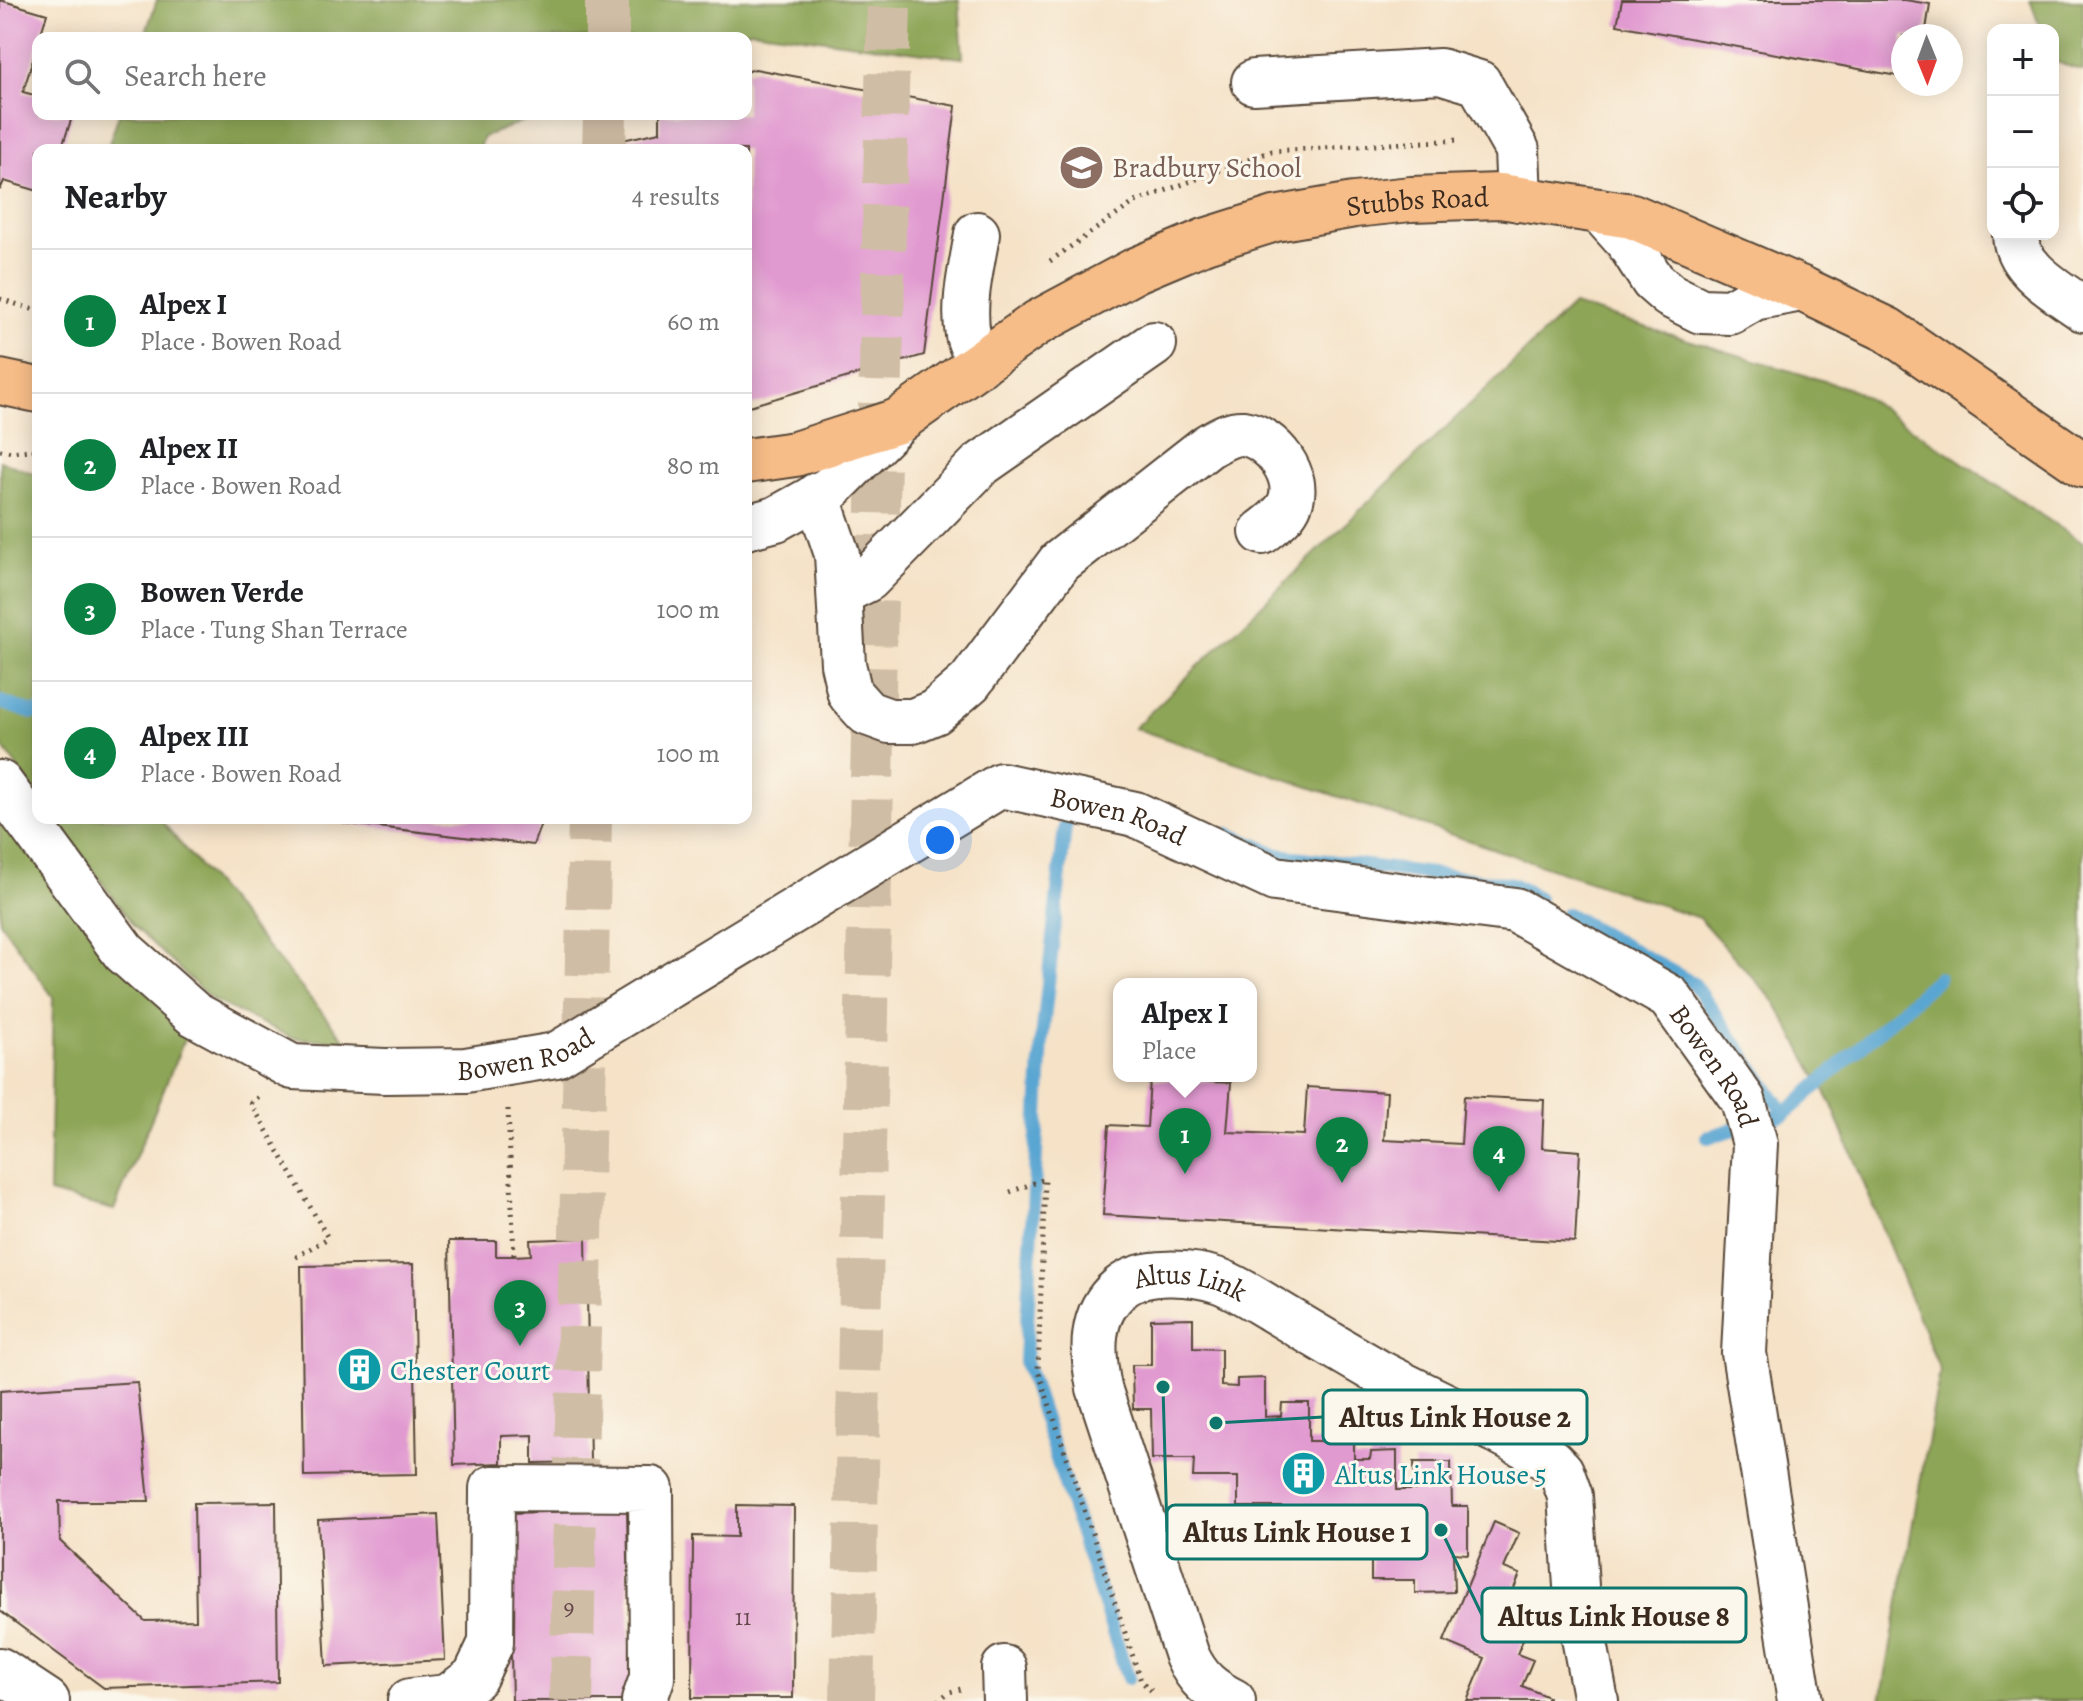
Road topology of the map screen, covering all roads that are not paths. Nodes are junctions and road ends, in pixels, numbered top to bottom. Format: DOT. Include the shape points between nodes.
graph roads {
  1 [pos="1254,82"];
  2 [pos="1519,199"];
  3 [pos="1600,211"];
  4 [pos="977,234"];
  5 [pos="2015,240"];
  6 [pos="1802,289"];
  7 [pos="2083,309"];
  8 [pos="1154,344"];
  9 [pos="980,364"];
  10 [pos="0,382"];
  11 [pos="32,389"];
  12 [pos="898,421"];
  13 [pos="752,460"];
  14 [pos="2083,465"];
  15 [pos="817,495"];
  16 [pos="752,525"];
  17 [pos="1262,532"];
  18 [pos="840,593"];
  19 [pos="0,783"];
  20 [pos="0,1670"];
  21 [pos="47,1701"];
  22 [pos="410,1701"];
  23 [pos="644,1701"];
  24 [pos="1233,1701"];
  25 [pos="1596,1701"];
  26 [pos="1800,1701"];
  1 -- 2 [label="street" via="1440,71 1479,83 1517,150"];
  2 -- 3 [label="main road, Stubbs Road"];
  2 -- 9 [label="main road, Stubbs Road" via="1411,199 1275,219 1136,270 1037,323"];
  3 -- 6 [label="main road, Stubbs Road" via="1632,216"];
  3 -- 6 [label="street" via="1653,281 1701,311 1730,312 1754,298"];
  4 -- 9 [label="street" via="967,320"];
  5 -- 7 [label="street" via="2037,274"];
  6 -- 14 [label="main road, Stubbs Road" via="1888,330"];
  8 -- 18 [label="street" via="980,465 868,579"];
  9 -- 12 [label="main road, Stubbs Road"];
  10 -- 11 [label="main road"];
  12 -- 13 [label="main road, Stubbs Road" via="795,454"];
  12 -- 15 [label="street" via="830,489"];
  15 -- 16 [label="street" via="776,519"];
  15 -- 18 [label="street" via="837,554"];
  17 -- 18 [label="street" via="1291,501 1291,479 1272,448 1246,433 1231,433 1060,562 970,682 935,712 913,721 889,721 867,713 850,694 843,664"];
  19 -- 26 [label="street, Bowen Road" via="124,952 194,1014 292,1067 466,1070 556,1055 1001,785 1135,814 1275,879 1515,910 1669,997 1743,1100 1755,1144 1744,1353"];
  20 -- 21 [label="street"];
  22 -- 23 [label="street" via="448,1697 475,1677 491,1643 492,1488 651,1489 652,1678"];
  24 -- 25 [label="street, Altus Link" via="1205,1685 1187,1656 1099,1388 1096,1326 1102,1308 1112,1294 1141,1276 1202,1277 1230,1285 1561,1471 1570,1496 1577,1601"];
}
